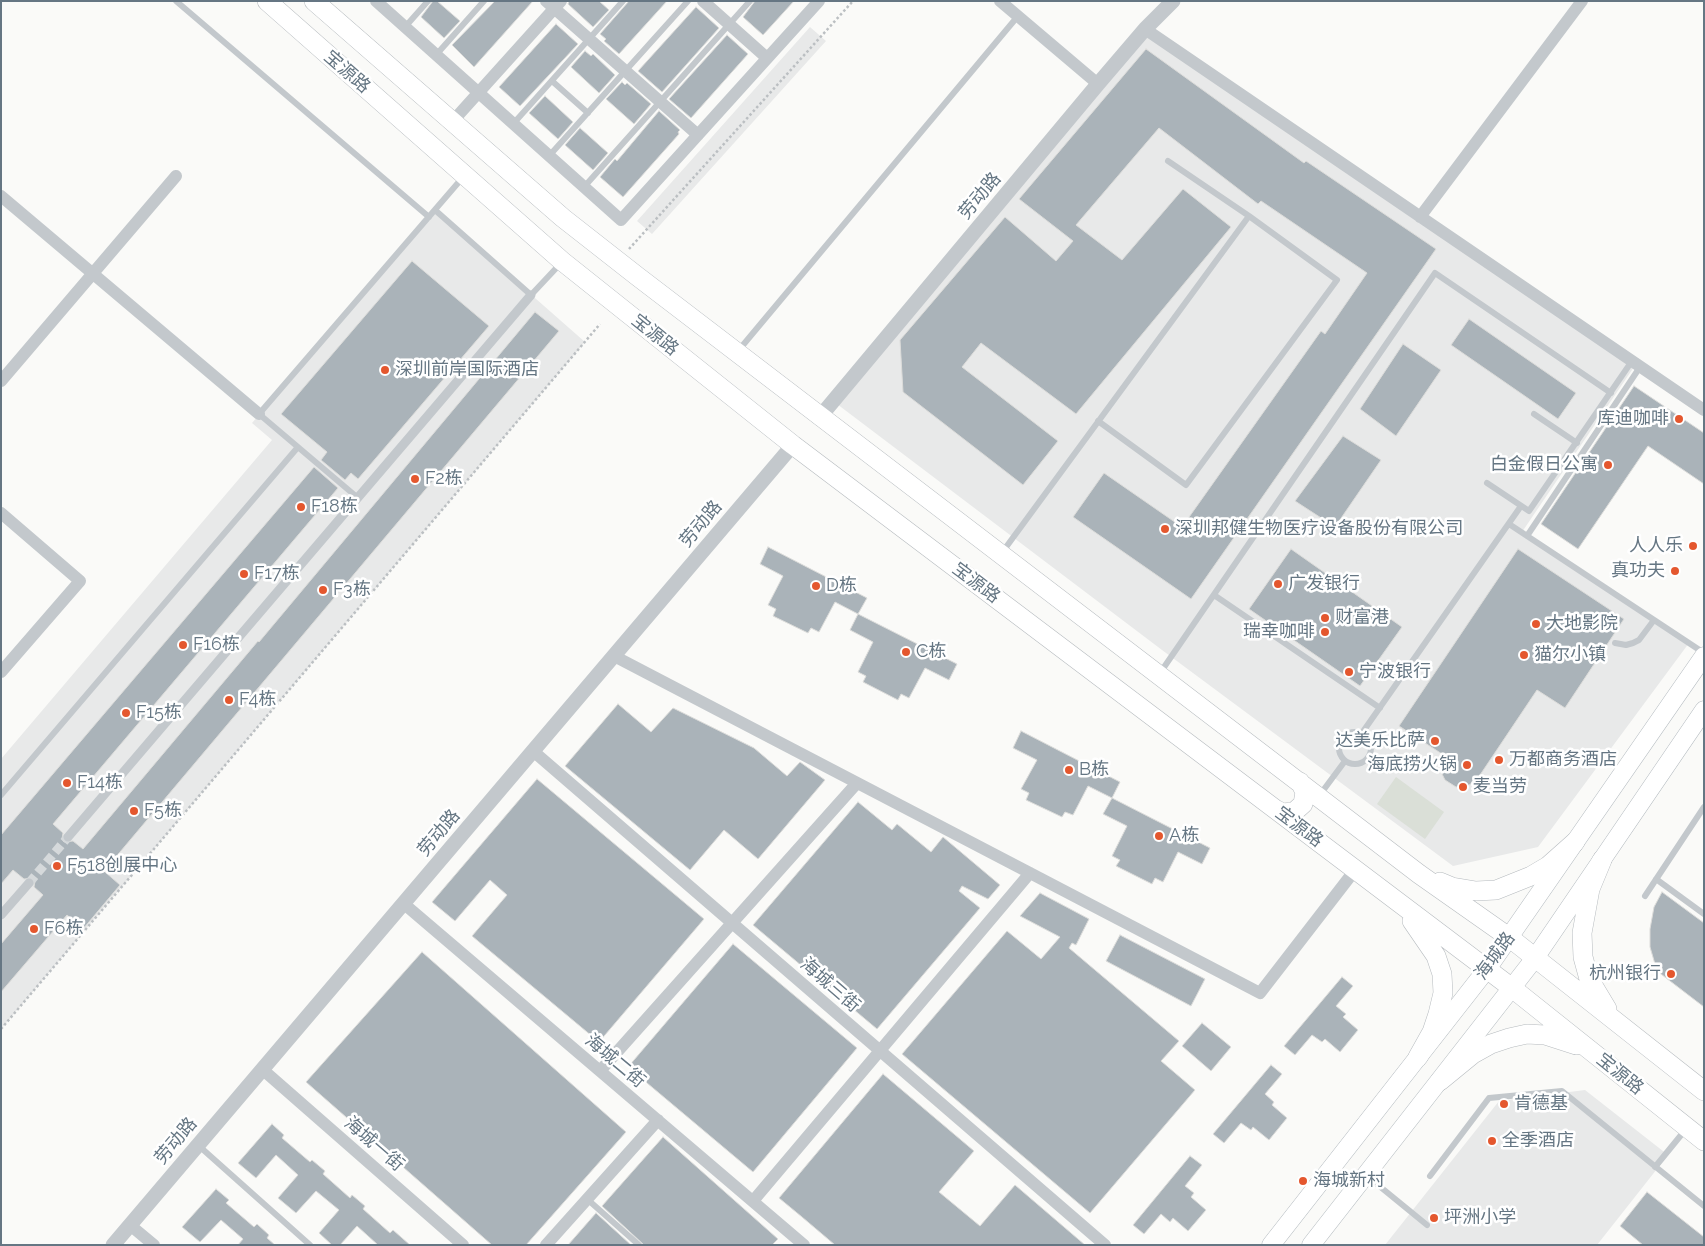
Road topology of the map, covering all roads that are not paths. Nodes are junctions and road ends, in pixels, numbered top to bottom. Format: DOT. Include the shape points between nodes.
graph roads {
  1 [pos="176,1"];
  2 [pos="267,1"];
  3 [pos="314,1"];
  4 [pos="376,1"];
  5 [pos="428,1"];
  6 [pos="484,1"];
  7 [pos="623,1"];
  8 [pos="688,1"];
  9 [pos="703,1"];
  10 [pos="750,1"];
  11 [pos="819,1"];
  12 [pos="1000,1"];
  13 [pos="1172,1"];
  14 [pos="1582,1"];
  15 [pos="554,4"];
  16 [pos="1018,16"];
  17 [pos="730,25"];
  18 [pos="405,27"];
  19 [pos="1145,29"];
  20 [pos="589,39"];
  21 [pos="436,55"];
  22 [pos="767,58"];
  23 [pos="625,71"];
  24 [pos="552,81"];
  25 [pos="1098,84"];
  26 [pos="478,93"];
  27 [pos="660,102"];
  28 [pos="588,112"];
  29 [pos="452,122"];
  30 [pos="513,124"];
  31 [pos="698,135"];
  32 [pos="549,156"];
  33 [pos="1168,160"];
  34 [pos="176,176"];
  35 [pos="465,176"];
  36 [pos="584,187"];
  37 [pos="1,196"];
  38 [pos="435,210"];
  39 [pos="1249,216"];
  40 [pos="429,217"];
  41 [pos="1420,217"];
  42 [pos="562,261"];
  43 [pos="93,274"];
  44 [pos="531,295"];
  45 [pos="736,353"];
  46 [pos="1636,364"];
  47 [pos="1,381"];
  48 [pos="1611,393"];
  49 [pos="1704,410"];
  50 [pos="259,414"];
  51 [pos="1534,414"];
  52 [pos="819,418"];
  53 [pos="1098,421"];
  54 [pos="1577,443"];
  55 [pos="793,445"];
  56 [pos="298,447"];
  57 [pos="1487,483"];
  58 [pos="358,498"];
  59 [pos="1521,506"];
  60 [pos="1,513"];
  61 [pos="1509,524"];
  62 [pos="1527,536"];
  63 [pos="1001,554"];
  64 [pos="1214,595"];
  65 [pos="1654,620"];
  66 [pos="1615,643"];
  67 [pos="1704,654"];
  68 [pos="614,656"];
  69 [pos="1,672"];
  70 [pos="1159,674"];
  71 [pos="1380,708"];
  72 [pos="1704,710"];
  73 [pos="1362,733"];
  74 [pos="533,751"];
  75 [pos="1345,761"];
  76 [pos="1300,782"];
  77 [pos="857,783"];
  78 [pos="1,795"];
  79 [pos="1319,796"];
  80 [pos="1704,807"];
  81 [pos="1276,810"];
  82 [pos="68,837"];
  83 [pos="1575,842"];
  84 [pos="1602,860"];
  85 [pos="1355,870"];
  86 [pos="1030,873"];
  87 [pos="1419,874"];
  88 [pos="1656,880"];
  89 [pos="29,883"];
  90 [pos="1646,896"];
  91 [pos="1398,902"];
  92 [pos="403,903"];
  93 [pos="1704,914"];
  94 [pos="1,916"];
  95 [pos="732,923"];
  96 [pos="1510,938"];
  97 [pos="1535,958"];
  98 [pos="1487,969"];
  99 [pos="1512,988"];
  100 [pos="1620,1026"];
  101 [pos="880,1051"];
  102 [pos="1595,1055"];
  103 [pos="1418,1056"];
  104 [pos="262,1069"];
  105 [pos="600,1071"];
  106 [pos="1440,1081"];
  107 [pos="1704,1091"];
  108 [pos="658,1120"];
  109 [pos="1687,1128"];
  110 [pos="1704,1141"];
  111 [pos="198,1145"];
  112 [pos="1655,1167"];
  113 [pos="1366,1175"];
  114 [pos="1430,1176"];
  115 [pos="587,1199"];
  116 [pos="753,1201"];
  117 [pos="1704,1206"];
  118 [pos="1427,1224"];
  119 [pos="130,1225"];
  120 [pos="113,1245"];
  121 [pos="154,1245"];
  122 [pos="310,1245"];
  123 [pos="463,1245"];
  124 [pos="546,1245"];
  125 [pos="639,1245"];
  126 [pos="804,1245"];
  127 [pos="1105,1245"];
  128 [pos="1271,1245"];
  129 [pos="1311,1245"];
  1 -- 40 [label="lane"];
  2 -- 35 [label="main road, 宝源路"];
  3 -- 29 [label="main road, 宝源路"];
  4 -- 18 [label="street"];
  5 -- 18 [label="lane"];
  6 -- 21 [label="lane"];
  7 -- 20 [label="lane"];
  8 -- 23 [label="lane"];
  9 -- 17 [label="street"];
  10 -- 17 [label="lane"];
  11 -- 22 [label="street"];
  12 -- 16 [label="street"];
  13 -- 19 [label="street, 劳动路"];
  14 -- 41 [label="street"];
  15 -- 20 [label="street"];
  15 -- 26 [label="street"];
  16 -- 25 [label="street"];
  16 -- 45 [label="lane"];
  17 -- 22 [label="street"];
  17 -- 27 [label="lane"];
  18 -- 21 [label="street"];
  19 -- 25 [label="street, 劳动路"];
  19 -- 41 [label="street"];
  20 -- 23 [label="street"];
  20 -- 24 [label="lane"];
  21 -- 26 [label="street"];
  22 -- 31 [label="street"];
  23 -- 27 [label="street"];
  23 -- 28 [label="lane"];
  24 -- 28 [label="lane"];
  24 -- 30 [label="lane"];
  25 -- 52 [label="street, 劳动路"];
  26 -- 29 [label="street"];
  26 -- 30 [label="street"];
  27 -- 31 [label="street"];
  27 -- 36 [label="lane"];
  28 -- 32 [label="lane"];
  29 -- 45 [label="main road, 宝源路" via="563,218"];
  30 -- 32 [label="street"];
  31 -- 36 [label="street" via="621,220"];
  32 -- 36 [label="street"];
  33 -- 39 [label="lane"];
  34 -- 43 [label="street"];
  35 -- 38 [label="lane"];
  35 -- 42 [label="main road, 宝源路"];
  37 -- 43 [label="street"];
  38 -- 40 [label="lane"];
  38 -- 44 [label="lane"];
  39 -- 53 [label="lane"];
  39 -- 53 [label="lane" via="1337,280 1186,485"];
  40 -- 50 [label="lane"];
  41 -- 46 [label="street"];
  42 -- 44 [label="lane"];
  42 -- 55 [label="main road, 宝源路"];
  43 -- 47 [label="street"];
  43 -- 50 [label="street"];
  44 -- 58 [label="street"];
  45 -- 52 [label="main road, 宝源路"];
  46 -- 48 [label="lane"];
  46 -- 49 [label="street"];
  46 -- 62 [label="lane"];
  48 -- 54 [label="lane"];
  48 -- 64 [label="lane" via="1435,273"];
  50 -- 56 [label="lane"];
  51 -- 54 [label="lane"];
  52 -- 63 [label="main road, 宝源路"];
  53 -- 63 [label="lane"];
  54 -- 59 [label="lane" via="1529,512"];
  55 -- 68 [label="street, 劳动路"];
  55 -- 81 [label="main road, 宝源路"];
  56 -- 58 [label="lane"];
  56 -- 78 [label="lane"];
  57 -- 59 [label="lane"];
  58 -- 82 [label="street"];
  59 -- 61 [label="lane"];
  60 -- 69 [label="street" via="80,581"];
  61 -- 62 [label="lane"];
  61 -- 71 [label="lane"];
  62 -- 65 [label="lane"];
  63 -- 70 [label="main road, 宝源路"];
  64 -- 70 [label="lane"];
  64 -- 71 [label="lane"];
  65 -- 66 [label="lane" via="1639,640 1626,645"];
  65 -- 67 [label="lane"];
  67 -- 83 [label="main road, 海城路"];
  68 -- 74 [label="street, 劳动路"];
  68 -- 77 [label="street"];
  70 -- 76 [label="main road, 宝源路"];
  71 -- 73 [label="lane"];
  72 -- 84 [label="main road, 海城路"];
  73 -- 75 [label="lane" via="1353,732 1341,739 1339,753"];
  73 -- 75 [label="lane" via="1371,746 1368,756 1355,764"];
  74 -- 92 [label="street, 劳动路"];
  74 -- 95 [label="street, 海城三街"];
  75 -- 79 [label="lane"];
  76 -- 79 [label="main road, 宝源路"];
  76 -- 81 [label="main road" via="1305,792 1303,804 1294,812"];
  77 -- 86 [label="street"];
  77 -- 95 [label="street"];
  79 -- 87 [label="main road, 宝源路"];
  80 -- 88 [label="lane"];
  81 -- 85 [label="main road, 宝源路"];
  83 -- 87 [label="main road" via="1548,866 1496,890 1452,887"];
  83 -- 96 [label="main road, 海城路"];
  84 -- 97 [label="main road, 海城路"];
  84 -- 100 [label="main road" via="1585,909 1583,957 1589,979 1601,1002"];
  85 -- 86 [label="street" via="1260,993"];
  85 -- 91 [label="main road, 宝源路"];
  86 -- 101 [label="street"];
  87 -- 96 [label="main road, 宝源路"];
  88 -- 90 [label="lane"];
  88 -- 93 [label="lane"];
  89 -- 94 [label="street"];
  91 -- 98 [label="main road, 宝源路"];
  91 -- 103 [label="main road" via="1425,938 1442,974 1443,993 1438,1014"];
  92 -- 104 [label="street, 劳动路"];
  92 -- 105 [label="street, 海城二街"];
  95 -- 101 [label="street, 海城三街"];
  95 -- 105 [label="street"];
  96 -- 97 [label="main road, 宝源路"];
  96 -- 98 [label="main road, 海城路"];
  97 -- 99 [label="main road, 海城路"];
  97 -- 100 [label="main road, 宝源路"];
  98 -- 99 [label="main road, 宝源路"];
  98 -- 103 [label="main road, 海城路"];
  99 -- 102 [label="main road, 宝源路"];
  99 -- 106 [label="main road, 海城路"];
  100 -- 107 [label="main road, 宝源路"];
  101 -- 116 [label="street"];
  101 -- 127 [label="street, 海城三街"];
  102 -- 106 [label="main road" via="1564,1040 1527,1034 1491,1044"];
  102 -- 109 [label="main road, 宝源路"];
  103 -- 128 [label="main road, 海城路"];
  104 -- 111 [label="street, 劳动路"];
  104 -- 123 [label="street, 海城一街"];
  105 -- 108 [label="street, 海城二街"];
  106 -- 113 [label="main road, 海城路"];
  108 -- 115 [label="street"];
  108 -- 116 [label="street, 海城二街"];
  109 -- 110 [label="main road, 宝源路"];
  109 -- 112 [label="lane"];
  111 -- 119 [label="street, 劳动路"];
  111 -- 122 [label="lane"];
  112 -- 114 [label="lane" via="1562,1091 1490,1098"];
  112 -- 117 [label="lane"];
  113 -- 118 [label="lane"];
  113 -- 129 [label="main road, 海城路"];
  115 -- 124 [label="street"];
  115 -- 125 [label="lane"];
  116 -- 126 [label="street, 海城二街"];
  119 -- 120 [label="street, 劳动路"];
  119 -- 121 [label="street"];
}
